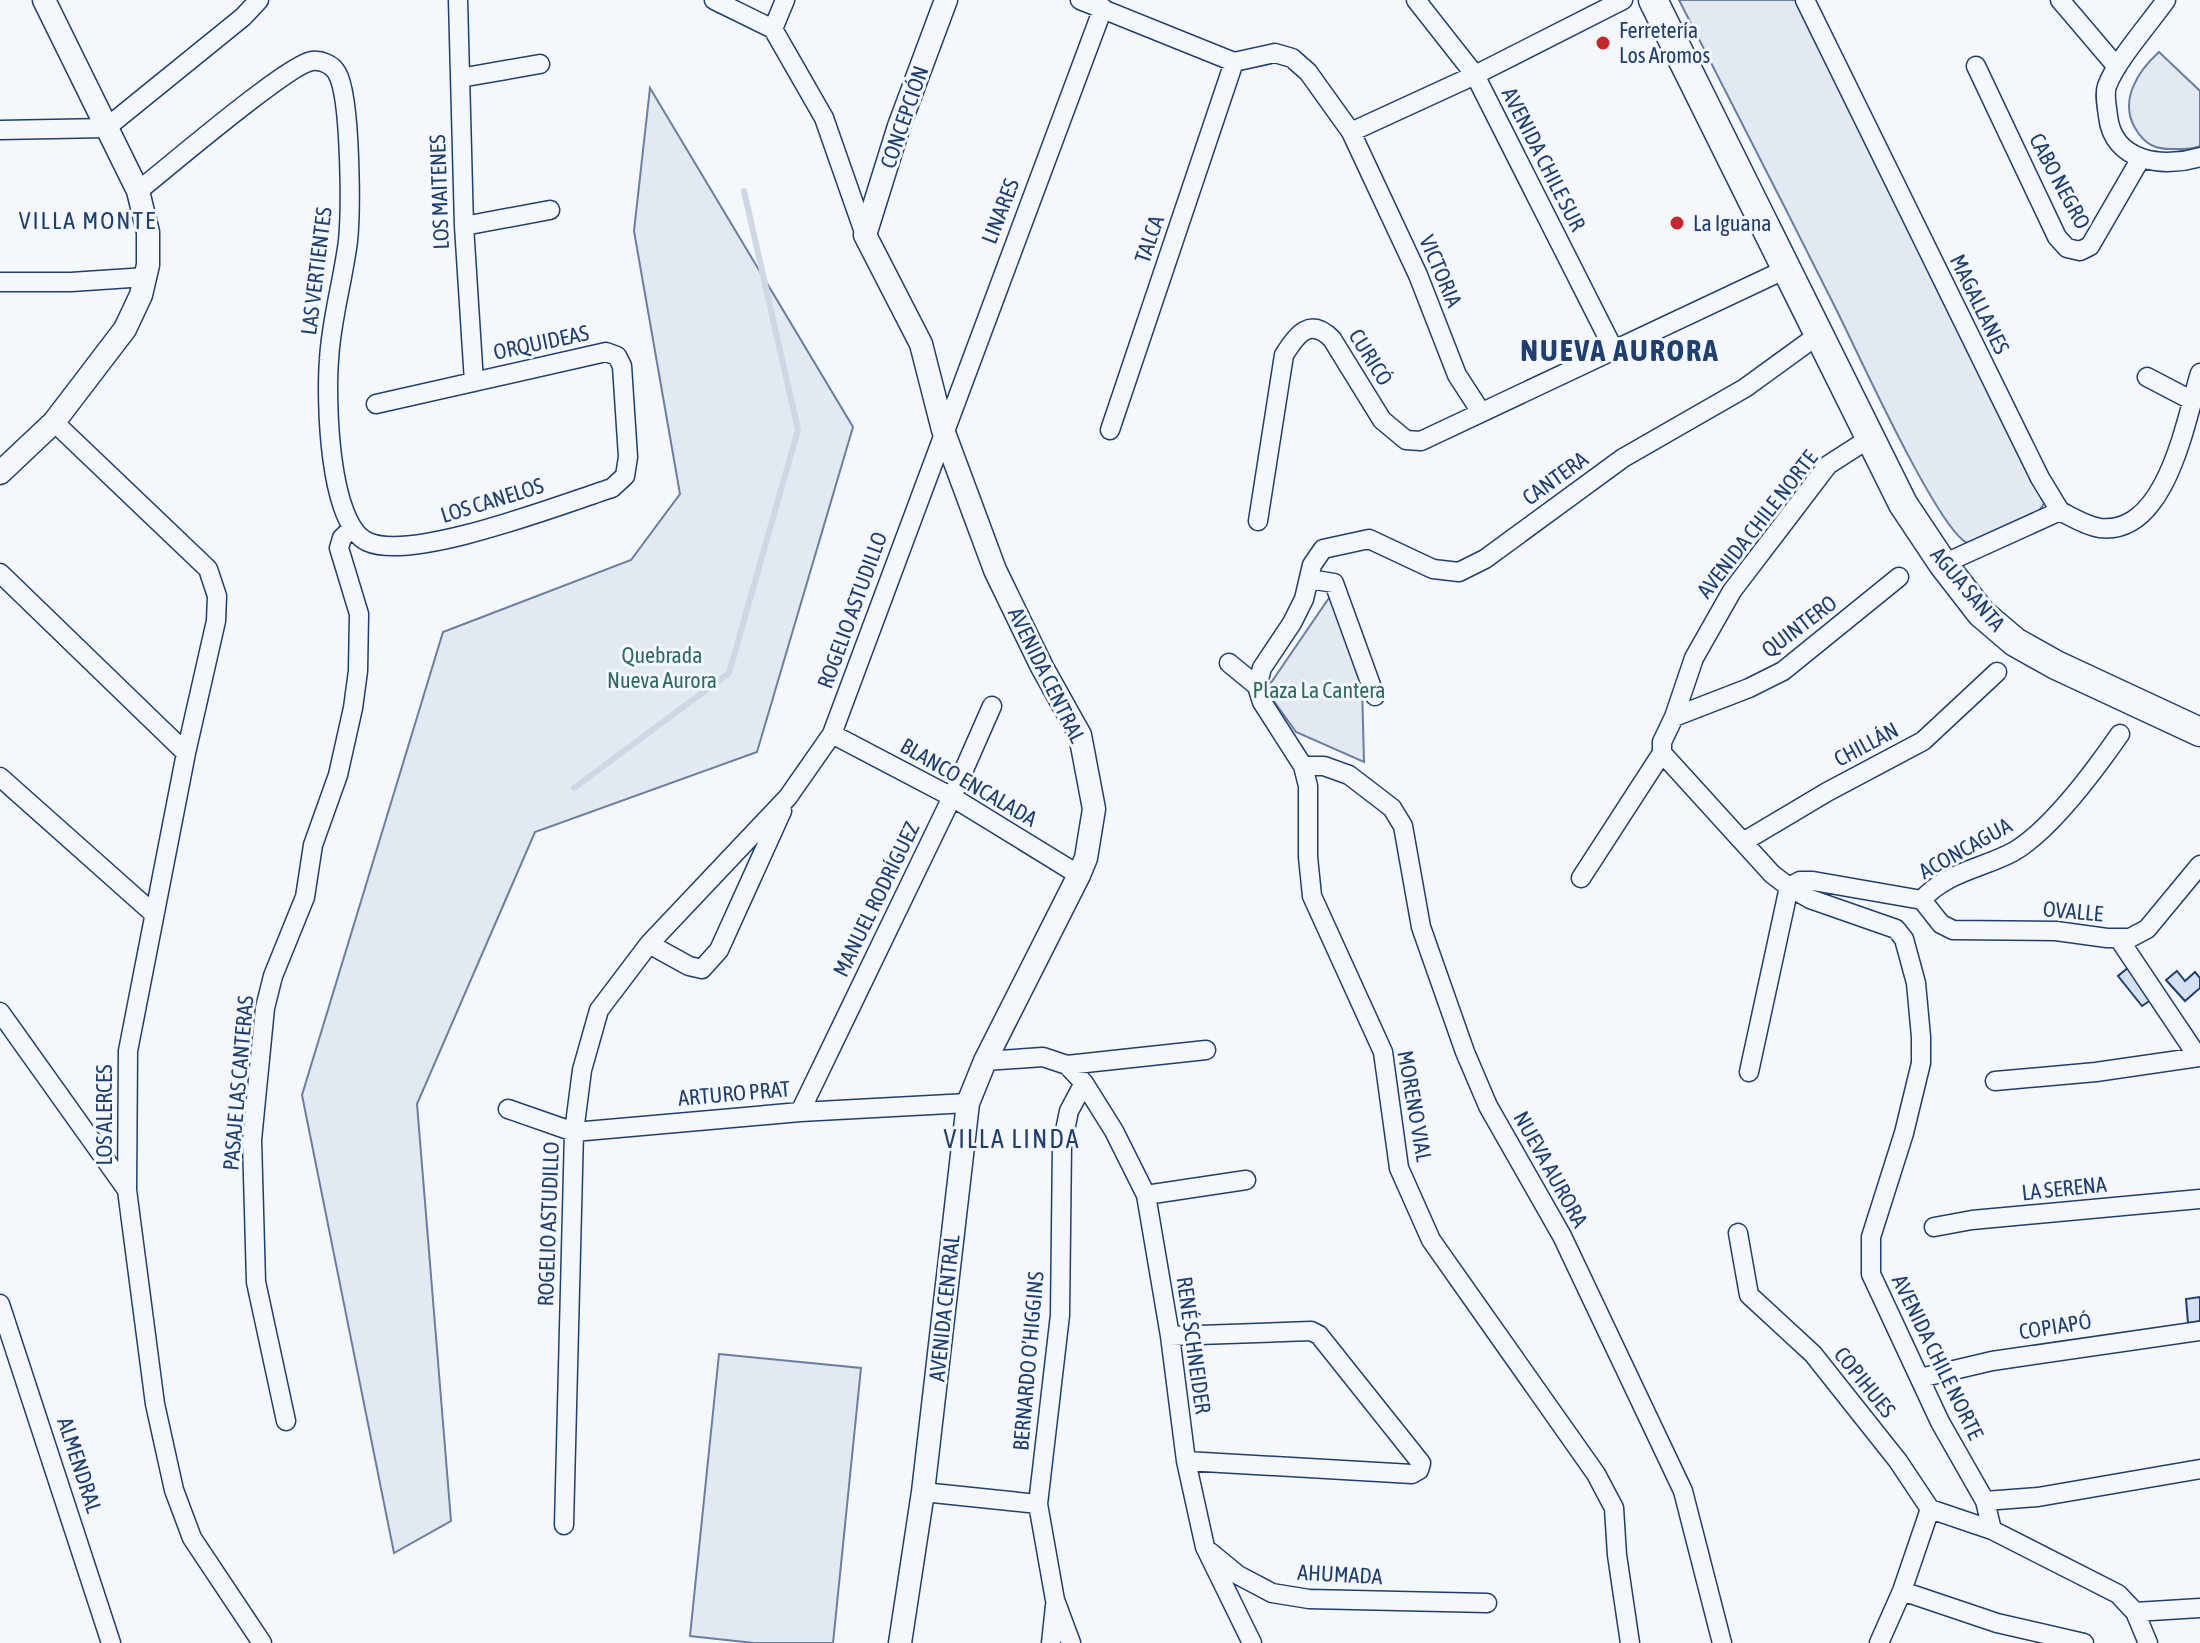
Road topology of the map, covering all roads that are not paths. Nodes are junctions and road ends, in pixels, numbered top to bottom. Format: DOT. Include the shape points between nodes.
graph roads {
  1 [pos="44,0"];
  2 [pos="259,0"];
  3 [pos="458,0"];
  4 [pos="714,0"];
  5 [pos="785,0"];
  6 [pos="946,0"];
  7 [pos="1080,0"];
  8 [pos="1416,0"];
  9 [pos="1623,0"];
  10 [pos="1653,0"];
  11 [pos="1805,0"];
  12 [pos="2060,0"];
  13 [pos="2166,0"];
  14 [pos="1103,8"];
  15 [pos="773,29"];
  16 [pos="1234,62"];
  17 [pos="540,64"];
  18 [pos="1976,66"];
  19 [pos="2117,67"];
  20 [pos="1475,75"];
  21 [pos="460,78"];
  22 [pos="106,128"];
  23 [pos="0,130"];
  24 [pos="1351,132"];
  25 [pos="2200,157"];
  26 [pos="2141,158"];
  27 [pos="138,191"];
  28 [pos="550,210"];
  29 [pos="464,226"];
  30 [pos="865,235"];
  31 [pos="1786,269"];
  32 [pos="146,277"];
  33 [pos="0,282"];
  34 [pos="1818,335"];
  35 [pos="1614,350"];
  36 [pos="2200,373"];
  37 [pos="2147,377"];
  38 [pos="474,382"];
  39 [pos="2191,400"];
  40 [pos="376,404"];
  41 [pos="1481,412"];
  42 [pos="54,422"];
  43 [pos="943,430"];
  44 [pos="1110,430"];
  45 [pos="1870,438"];
  46 [pos="628,457"];
  47 [pos="0,473"];
  48 [pos="2060,511"];
  49 [pos="1258,521"];
  50 [pos="352,528"];
  51 [pos="1943,564"];
  52 [pos="1310,572"];
  53 [pos="0,573"];
  54 [pos="1899,577"];
  55 [pos="1229,663"];
  56 [pos="1997,672"];
  57 [pos="1257,686"];
  58 [pos="1375,696"];
  59 [pos="992,706"];
  60 [pos="1674,717"];
  61 [pos="2200,732"];
  62 [pos="832,734"];
  63 [pos="2120,734"];
  64 [pos="186,753"];
  65 [pos="1662,753"];
  66 [pos="1303,766"];
  67 [pos="0,777"];
  68 [pos="788,797"];
  69 [pos="952,797"];
  70 [pos="1743,842"];
  71 [pos="2200,865"];
  72 [pos="1079,875"];
  73 [pos="1581,878"];
  74 [pos="1789,887"];
  75 [pos="1922,900"];
  76 [pos="154,914"];
  77 [pos="2119,939"];
  78 [pos="649,944"];
  79 [pos="0,1012"];
  80 [pos="1206,1050"];
  81 [pos="2199,1057"];
  82 [pos="985,1061"];
  83 [pos="1067,1065"];
  84 [pos="1749,1072"];
  85 [pos="1995,1081"];
  86 [pos="1084,1083"];
  87 [pos="968,1103"];
  88 [pos="508,1109"];
  89 [pos="800,1112"];
  90 [pos="574,1132"];
  91 [pos="1246,1180"];
  92 [pos="127,1190"];
  93 [pos="1146,1195"];
  94 [pos="2200,1199"];
  95 [pos="1934,1227"];
  96 [pos="1738,1233"];
  97 [pos="0,1304"];
  98 [pos="2200,1331"];
  99 [pos="1170,1336"];
  100 [pos="1920,1378"];
  101 [pos="286,1421"];
  102 [pos="1186,1461"];
  103 [pos="2200,1469"];
  104 [pos="923,1492"];
  105 [pos="1985,1501"];
  106 [pos="1038,1504"];
  107 [pos="1930,1509"];
  108 [pos="564,1525"];
  109 [pos="1992,1530"];
  110 [pos="1205,1547"];
  111 [pos="1902,1591"];
  112 [pos="1055,1600"];
  113 [pos="1487,1603"];
  114 [pos="2200,1608"];
  115 [pos="2135,1612"];
  116 [pos="111,1643"];
  117 [pos="262,1643"];
  118 [pos="900,1643"];
  119 [pos="1051,1643"];
  120 [pos="1071,1643"];
  121 [pos="1252,1643"];
  122 [pos="1630,1643"];
  123 [pos="1722,1643"];
  124 [pos="1879,1643"];
  125 [pos="2084,1643"];
  126 [pos="2148,1643"];
  1 -- 22 [label="street"];
  2 -- 22 [label="street"];
  3 -- 21 [label="street, LOS MAITENES"];
  4 -- 15 [label="street"];
  5 -- 15 [label="street"];
  6 -- 30 [label="street, CONCEPCIÓN"];
  7 -- 14 [label="street"];
  8 -- 20 [label="street, AVENIDA CHILE SUR"];
  9 -- 20 [label="street"];
  10 -- 31 [label="main road, AGUA SANTA"];
  11 -- 48 [label="street, MAGALLANES"];
  12 -- 19 [label="street"];
  13 -- 19 [label="street"];
  14 -- 16 [label="street"];
  14 -- 43 [label="street, LINARES"];
  15 -- 30 [label="street, AVENIDA CENTRAL" via="824,118"];
  16 -- 24 [label="street, VICTORIA" via="1275,53 1292,58"];
  16 -- 44 [label="street, TALCA"];
  17 -- 21 [label="street"];
  18 -- 26 [label="street, CABO NEGRO" via="2057,237 2067,248 2080,251 2090,246"];
  19 -- 26 [label="street" via="2106,88 2109,126 2118,142"];
  20 -- 24 [label="street"];
  20 -- 35 [label="street, AVENIDA CHILE SUR"];
  21 -- 29 [label="street, LOS MAITENES"];
  22 -- 23 [label="street"];
  22 -- 27 [label="street"];
  24 -- 41 [label="street, VICTORIA" via="1418,275 1457,375"];
  25 -- 26 [label="street" via="2180,163"];
  27 -- 32 [label="street" via="148,232"];
  27 -- 50 [label="street, LAS VERTIENTES" via="308,61 324,61 337,72 350,172 348,241 329,359 328,414 339,500"];
  28 -- 29 [label="street"];
  29 -- 38 [label="street, LOS MAITENES"];
  30 -- 43 [label="street, AVENIDA CENTRAL" via="921,344"];
  31 -- 34 [label="main road, AGUA SANTA"];
  31 -- 35 [label="street"];
  32 -- 33 [label="street"];
  32 -- 42 [label="street" via="125,329"];
  34 -- 45 [label="main road, AGUA SANTA"];
  34 -- 52 [label="street, CANTERA" via="1745,388 1623,458 1485,559 1459,572 1433,569 1369,539 1323,549"];
  35 -- 41 [label="street"];
  36 -- 39 [label="street"];
  37 -- 39 [label="street"];
  38 -- 40 [label="street, ORQUIDEAS"];
  38 -- 46 [label="street, ORQUIDEAS" via="606,352 617,356"];
  39 -- 48 [label="street" via="2167,481 2138,515 2124,525 2096,528"];
  41 -- 49 [label="street, CURICÓ" via="1421,441 1406,440 1382,420 1332,339 1312,328 1295,337 1284,355"];
  42 -- 47 [label="street"];
  42 -- 64 [label="street, LOS ALERCES" via="208,569 217,596 216,621"];
  43 -- 62 [label="street, ROGELIO ASTUDILLO"];
  43 -- 72 [label="street, AVENIDA CENTRAL" via="995,570 1080,735 1094,809"];
  45 -- 51 [label="main road, AGUA SANTA" via="1903,504"];
  45 -- 60 [label="street, AVENIDA CHILE NORTE" via="1828,465 1732,591 1694,658"];
  46 -- 50 [label="street, LOS CANELOS" via="625,476 612,488 453,538 385,548 365,541"];
  48 -- 51 [label="street"];
  50 -- 101 [label="street, PASAJE LAS CANTERAS" via="339,548 359,614 353,708 338,775 313,845 305,897 268,998 252,1140 256,1282"];
  51 -- 61 [label="main road, AGUA SANTA" via="1981,613 2015,642"];
  52 -- 57 [label="street" via="1304,599 1262,668"];
  52 -- 58 [label="street" via="1334,583"];
  53 -- 64 [label="street"];
  54 -- 60 [label="street, QUINTERO" via="1783,671"];
  55 -- 57 [label="street, MORENO VIAL"];
  56 -- 70 [label="street, CHILLÁN" via="1923,741"];
  57 -- 66 [label="street, MORENO VIAL"];
  59 -- 69 [label="street, MANUEL RODRÍGUEZ"];
  60 -- 65 [label="street, AVENIDA CHILE NORTE"];
  62 -- 68 [label="street, ROGELIO ASTUDILLO"];
  62 -- 69 [label="street, BLANCO ENCALADA"];
  63 -- 75 [label="street, ACONCAGUA" via="2034,837 1951,879"];
  64 -- 76 [label="street, LOS ALERCES"];
  65 -- 70 [label="street, AVENIDA CHILE NORTE"];
  65 -- 73 [label="street"];
  66 -- 122 [label="street, MORENO VIAL" via="1312,896 1383,1052 1399,1168 1431,1240 1596,1474 1614,1508"];
  66 -- 123 [label="street, NUEVA AURORA" via="1324,766 1349,775 1392,808 1403,826 1421,927 1465,1052 1488,1106 1562,1236 1683,1491"];
  67 -- 76 [label="street"];
  68 -- 78 [label="street, ROGELIO ASTUDILLO"];
  68 -- 78 [label="street, ROGELIO ASTUDILLO" via="719,950 702,969"];
  69 -- 72 [label="street, BLANCO ENCALADA"];
  69 -- 89 [label="street, MANUEL RODRÍGUEZ"];
  70 -- 74 [label="street, AVENIDA CHILE NORTE"];
  71 -- 77 [label="street, OVALLE" via="2147,929"];
  72 -- 82 [label="street, AVENIDA CENTRAL"];
  74 -- 75 [label="street, ACONCAGUA" via="1813,881"];
  74 -- 84 [label="street"];
  74 -- 100 [label="street, AVENIDA CHILE NORTE" via="1896,929 1908,952 1919,1009 1921,1063 1871,1237 1871,1274"];
  75 -- 77 [label="street, OVALLE" via="1941,924 1953,930 2056,931"];
  76 -- 92 [label="street, LOS ALERCES" via="128,1051"];
  77 -- 81 [label="street"];
  78 -- 90 [label="street, ROGELIO ASTUDILLO" via="599,1010 582,1070"];
  79 -- 92 [label="street"];
  80 -- 83 [label="street"];
  81 -- 85 [label="street"];
  82 -- 83 [label="street" via="1043,1057"];
  82 -- 87 [label="street, AVENIDA CENTRAL"];
  83 -- 86 [label="street, RENÉ SCHNEIDER"];
  86 -- 93 [label="street, RENÉ SCHNEIDER"];
  86 -- 106 [label="street, BERNARDO O’HIGGINS" via="1069,1111 1062,1145 1060,1315"];
  87 -- 89 [label="street, ARTURO PRAT"];
  87 -- 104 [label="street, AVENIDA CENTRAL"];
  88 -- 90 [label="street, ARTURO PRAT"];
  89 -- 90 [label="street, ARTURO PRAT"];
  90 -- 108 [label="street, ROGELIO ASTUDILLO"];
  91 -- 93 [label="street"];
  92 -- 117 [label="street, LOS ALERCES" via="155,1404 174,1490 192,1538"];
  93 -- 99 [label="street, RENÉ SCHNEIDER"];
  94 -- 95 [label="street, LA SERENA"];
  96 -- 107 [label="street, COPIHUES" via="1749,1295 1813,1354"];
  97 -- 116 [label="street, ALMENDRAL"];
  98 -- 100 [label="street, COPIAPÓ" via="1992,1361"];
  99 -- 102 [label="street, RENÉ SCHNEIDER"];
  99 -- 102 [label="street" via="1301,1331 1319,1335 1421,1463 1412,1474"];
  100 -- 105 [label="street, AVENIDA CHILE NORTE"];
  102 -- 110 [label="street, RENÉ SCHNEIDER"];
  103 -- 105 [label="street"];
  104 -- 106 [label="street"];
  104 -- 118 [label="street, AVENIDA CENTRAL"];
  105 -- 109 [label="street, AVENIDA CHILE NORTE"];
  106 -- 112 [label="street, BERNARDO O’HIGGINS"];
  107 -- 109 [label="street"];
  107 -- 111 [label="street"];
  109 -- 115 [label="street" via="2118,1594"];
  110 -- 113 [label="street, AHUMADA" via="1238,1575 1272,1593 1309,1599"];
  110 -- 121 [label="street, RENÉ SCHNEIDER"];
  111 -- 124 [label="street"];
  111 -- 125 [label="street" via="1997,1623"];
  112 -- 119 [label="street"];
  112 -- 120 [label="street, BERNARDO O’HIGGINS"];
  114 -- 115 [label="street"];
  115 -- 126 [label="street"];
}
